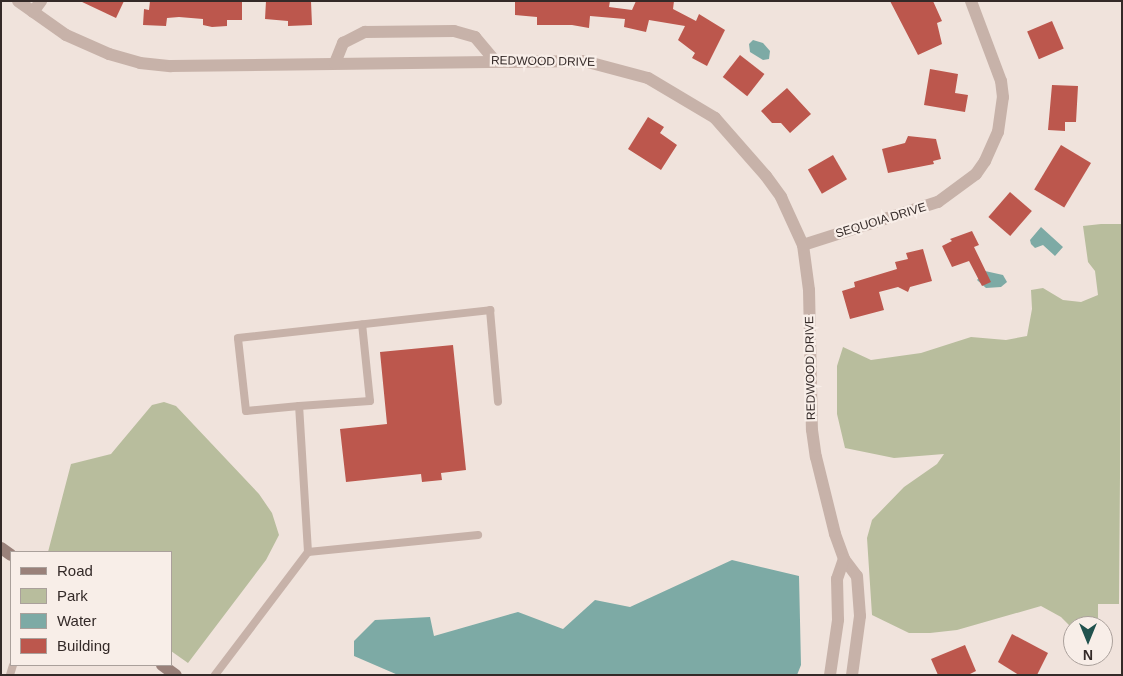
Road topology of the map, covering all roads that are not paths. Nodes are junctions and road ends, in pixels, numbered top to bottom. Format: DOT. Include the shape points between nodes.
graph roads {
  1 [pos="18,1"];
  2 [pos="971,1"];
  3 [pos="37,6"];
  4 [pos="495,61"];
  5 [pos="334,63"];
  6 [pos="803,245"];
  7 [pos="362,324"];
  8 [pos="498,402"];
  9 [pos="299,406"];
  10 [pos="478,535"];
  11 [pos="308,552"];
  12 [pos="844,560"];
  13 [pos="163,666"];
  14 [pos="176,675"];
  15 [pos="215,675"];
  16 [pos="830,675"];
  17 [pos="852,675"];
  1 -- 3 [label="street, REDWOOD DRIVE"];
  2 -- 6 [label="street, SEQUOIA DRIVE" via="1001,81 1003,97 998,132 986,162 976,174 938,202"];
  3 -- 5 [label="street, REDWOOD DRIVE" via="79,42 140,63 171,66"];
  4 -- 5 [label="street, REDWOOD DRIVE"];
  4 -- 5 [label="street" via="475,36 454,31 365,32 343,43"];
  4 -- 6 [label="street, REDWOOD DRIVE" via="599,63 648,78 671,89 714,118 750,156 781,197"];
  6 -- 12 [label="street, REDWOOD DRIVE" via="809,290 812,430 827,509"];
  7 -- 8 [label="lane" via="490,310"];
  7 -- 9 [label="lane" via="370,401"];
  7 -- 9 [label="lane" via="238,338 246,412"];
  9 -- 11 [label="lane"];
  10 -- 11 [label="lane"];
  11 -- 15 [label="lane"];
  12 -- 16 [label="street" via="837,579 838,620"];
  12 -- 17 [label="street, REDWOOD DRIVE" via="857,576 860,616"];
  13 -- 14 [label="main road"];
}
